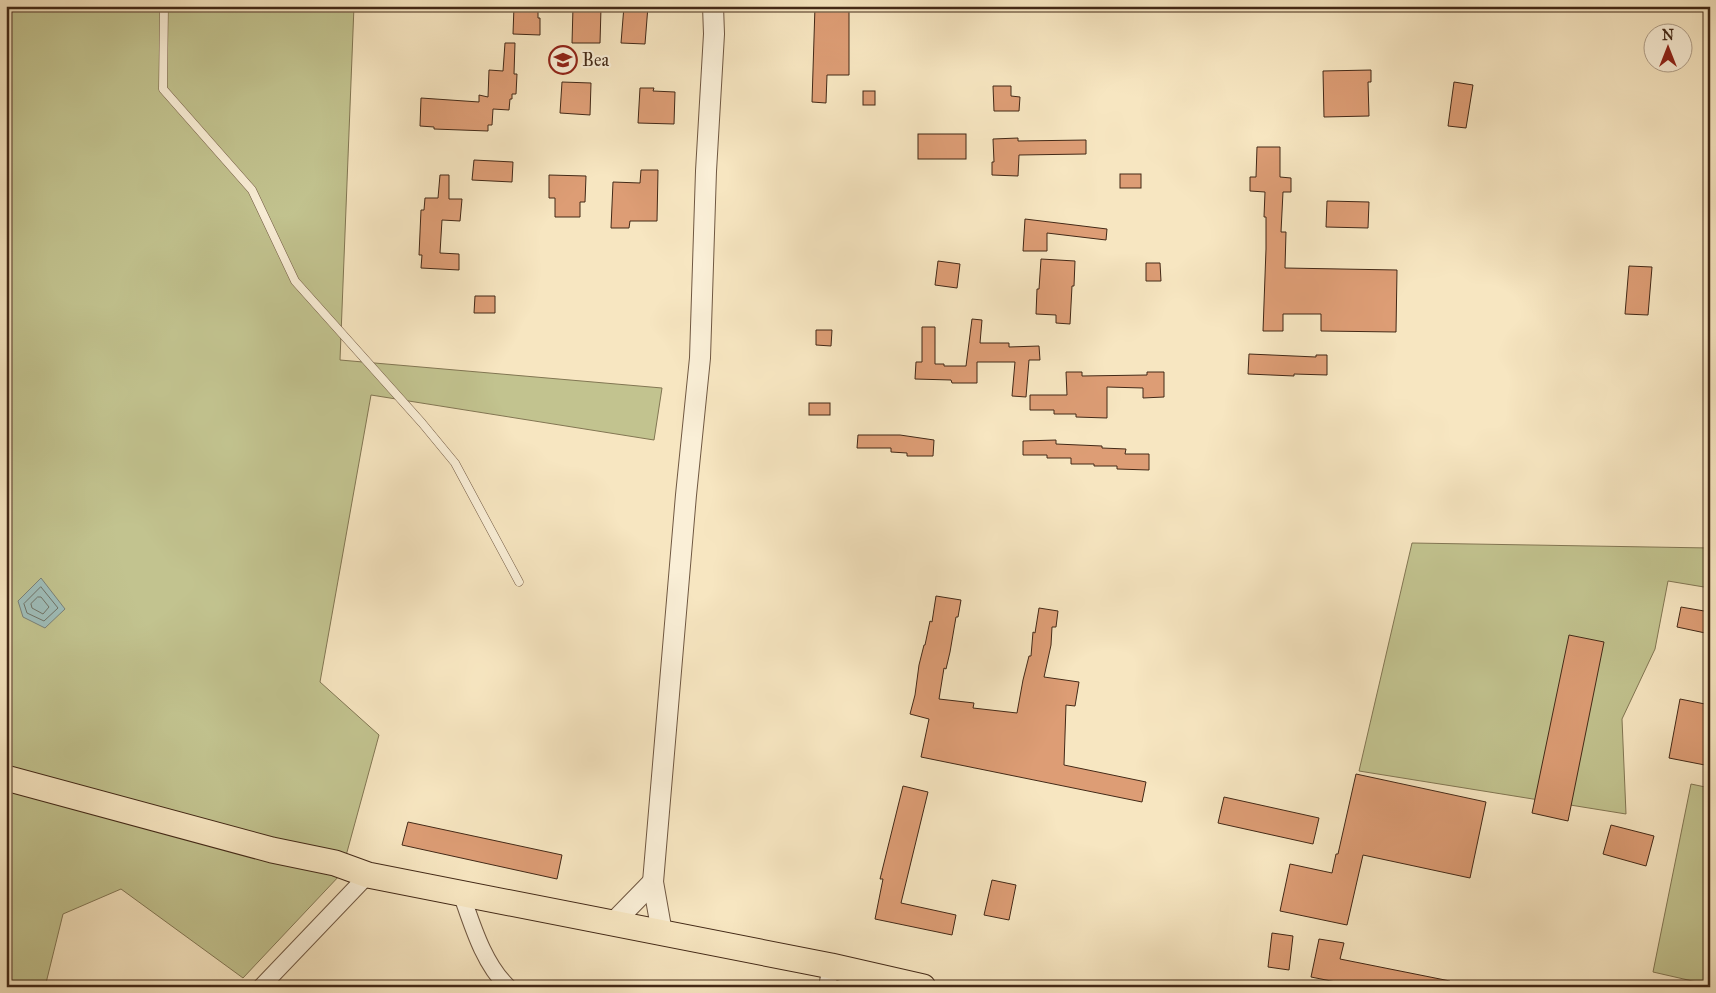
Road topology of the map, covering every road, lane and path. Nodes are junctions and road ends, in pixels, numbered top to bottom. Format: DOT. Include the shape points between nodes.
graph roads {
  1 [pos="164,6"];
  2 [pos="713,6"];
  3 [pos="519,582"];
  4 [pos="6,778"];
  5 [pos="368,875"];
  6 [pos="653,882"];
  7 [pos="461,893"];
  8 [pos="614,923"];
  9 [pos="662,933"];
  10 [pos="829,976"];
  11 [pos="261,987"];
  12 [pos="508,987"];
  13 [pos="923,987"];
  1 -- 3 [label="lane" via="163,89 252,190 295,281 455,464"];
  2 -- 6 [label="street" via="700,358"];
  4 -- 5 [label="main road" via="272,850 335,863"];
  5 -- 7 [label="main road"];
  5 -- 11 [label="street"];
  6 -- 8 [label="street"];
  6 -- 9 [label="street"];
  7 -- 8 [label="main road"];
  7 -- 12 [label="street" via="480,946"];
  8 -- 9 [label="main road"];
  9 -- 10 [label="main road"];
  10 -- 13 [label="main road"];
}
